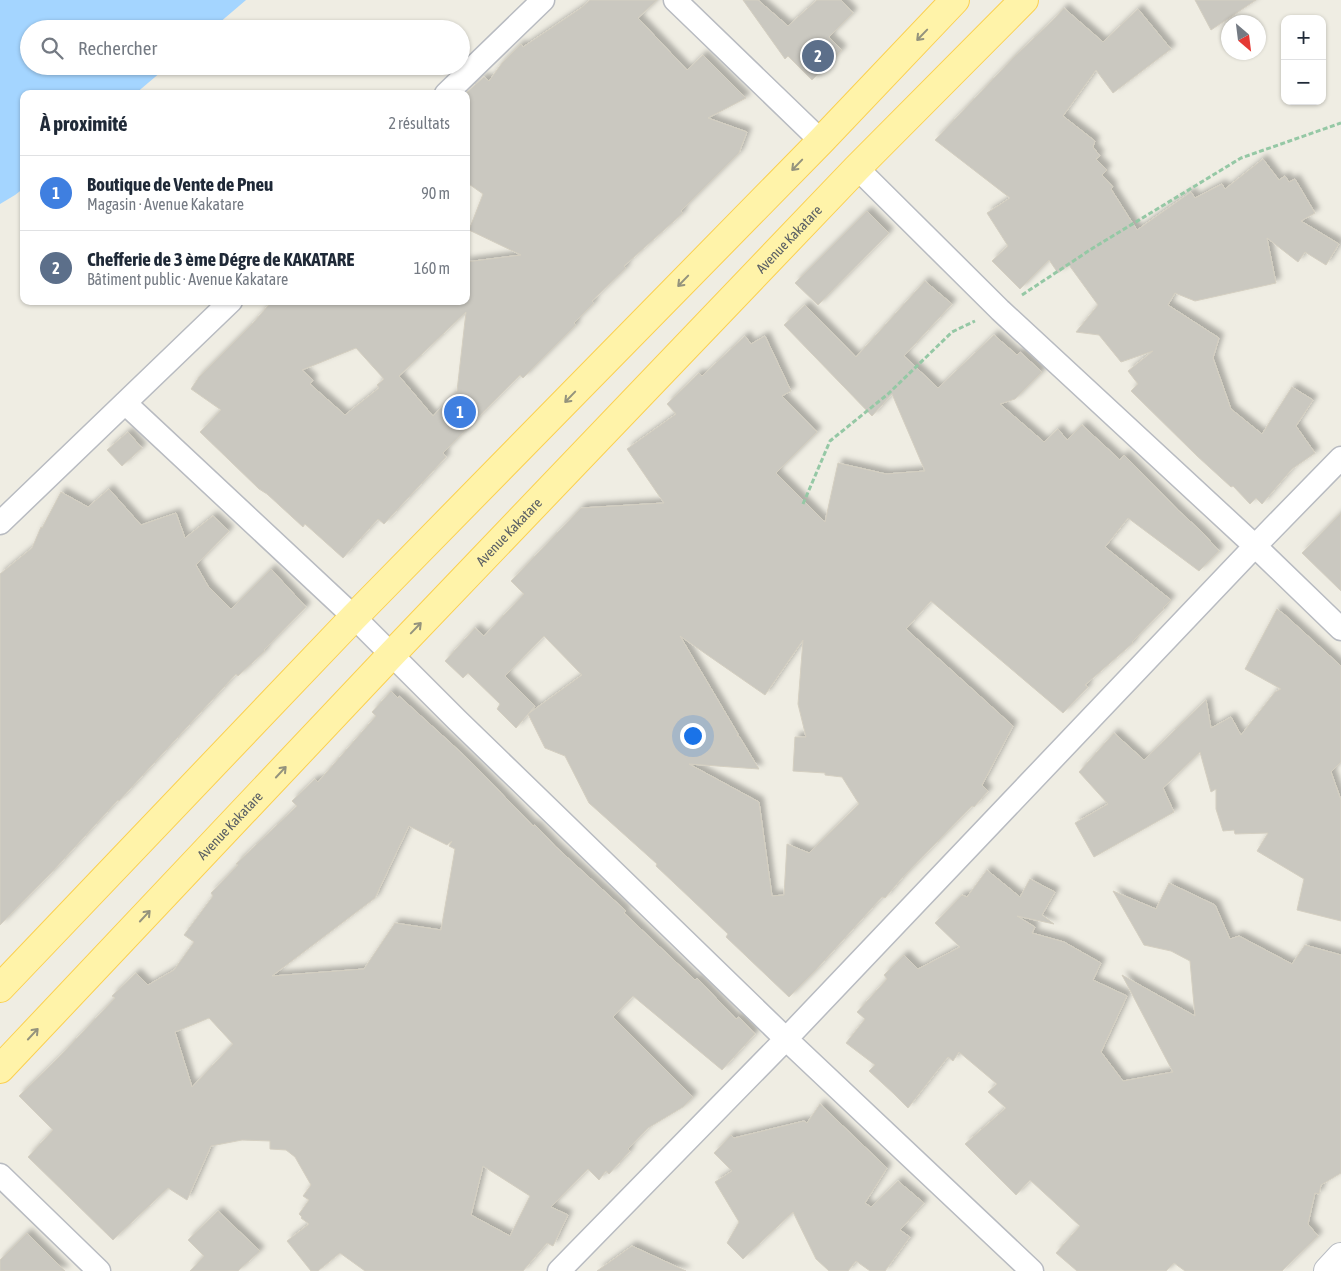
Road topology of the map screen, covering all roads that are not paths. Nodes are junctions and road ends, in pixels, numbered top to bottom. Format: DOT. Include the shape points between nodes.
graph roads {
  1 [pos="542,0"];
  2 [pos="675,0"];
  3 [pos="955,0"];
  4 [pos="1024,0"];
  5 [pos="470,70"];
  6 [pos="465,75"];
  7 [pos="450,90"];
  8 [pos="821,141"];
  9 [pos="857,168"];
  10 [pos="227,305"];
  11 [pos="125,403"];
  12 [pos="1341,458"];
  13 [pos="0,523"];
  14 [pos="1255,546"];
  15 [pos="354,617"];
  16 [pos="1341,629"];
  17 [pos="392,654"];
  18 [pos="0,988"];
  19 [pos="786,1039"];
  20 [pos="0,1069"];
  21 [pos="0,1175"];
  22 [pos="1341,1257"];
  23 [pos="99,1271"];
  24 [pos="559,1271"];
  25 [pos="1032,1271"];
  26 [pos="1328,1271"];
  1 -- 5 [label="street"];
  2 -- 8 [label="street"];
  3 -- 8 [label="main road, one-way"];
  4 -- 9 [label="main road, Avenue Kakatare"];
  6 -- 7 [label="street"];
  8 -- 15 [label="main road, one-way"];
  9 -- 14 [label="street" via="1000,310"];
  17 -- 9 [label="main road, Avenue Kakatare, one-way"];
  10 -- 11 [label="street"];
  11 -- 13 [label="street"];
  11 -- 15 [label="street"];
  12 -- 14 [label="street"];
  14 -- 16 [label="street"];
  14 -- 19 [label="street"];
  15 -- 17 [label="street"];
  15 -- 18 [label="main road"];
  17 -- 19 [label="street"];
  20 -- 17 [label="main road, Avenue Kakatare, one-way"];
  19 -- 24 [label="street"];
  19 -- 25 [label="street"];
  21 -- 23 [label="street"];
  22 -- 26 [label="main road"];
}
